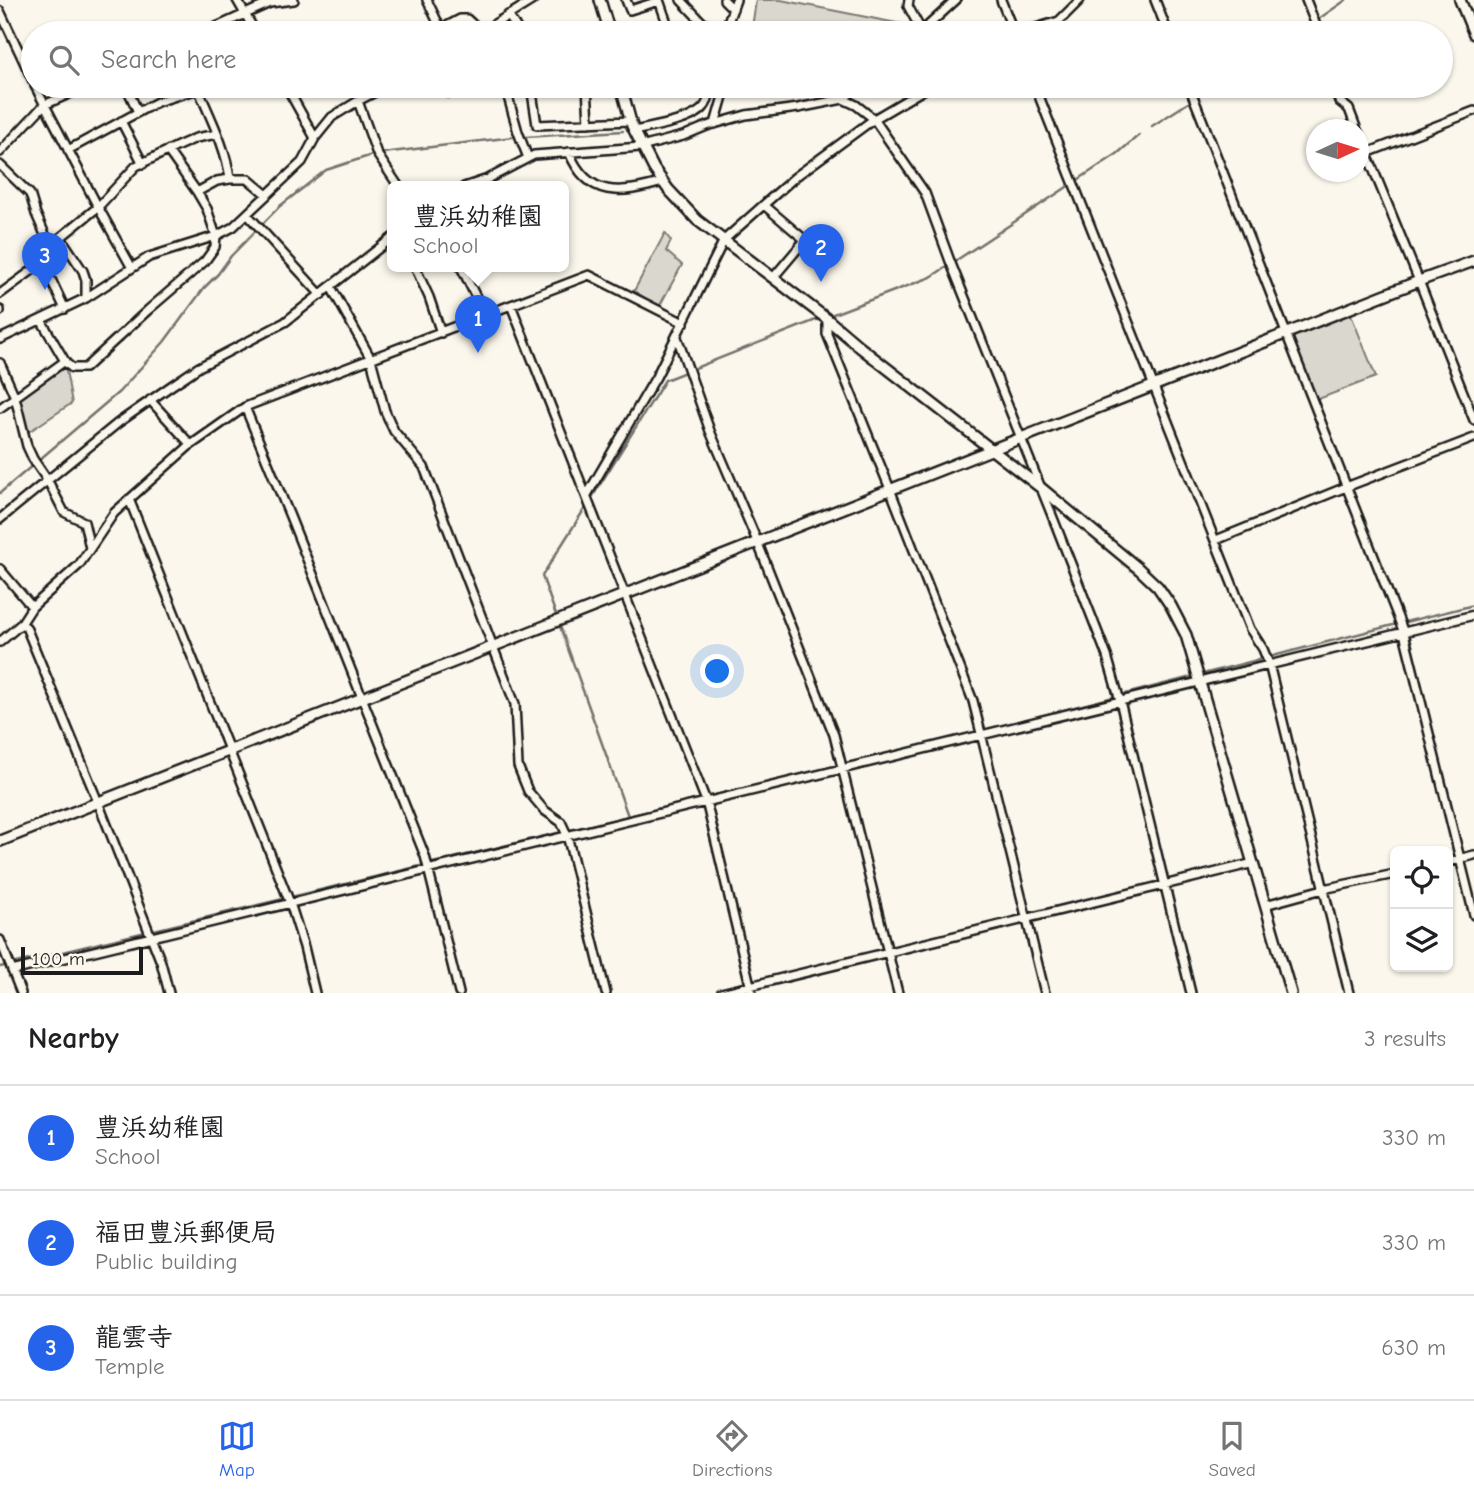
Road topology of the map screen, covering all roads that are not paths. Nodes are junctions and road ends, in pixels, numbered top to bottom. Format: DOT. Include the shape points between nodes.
graph roads {
  1 [pos="237,0"];
  2 [pos="294,0"];
  3 [pos="426,0"];
  4 [pos="533,0"];
  5 [pos="600,0"];
  6 [pos="626,0"];
  7 [pos="681,0"];
  8 [pos="724,0"];
  9 [pos="736,0"];
  10 [pos="909,0"];
  11 [pos="956,0"];
  12 [pos="1001,0"];
  13 [pos="1080,0"];
  14 [pos="1155,0"];
  15 [pos="1306,0"];
  16 [pos="1461,0"];
  17 [pos="660,1"];
  18 [pos="733,9"];
  19 [pos="0,11"];
  20 [pos="246,14"];
  21 [pos="508,16"];
  22 [pos="230,21"];
  23 [pos="250,21"];
  24 [pos="437,21"];
  25 [pos="500,21"];
  26 [pos="512,21"];
  27 [pos="606,21"];
  28 [pos="665,21"];
  29 [pos="701,21"];
  30 [pos="728,21"];
  31 [pos="916,21"];
  32 [pos="933,21"];
  33 [pos="1011,21"];
  34 [pos="1059,21"];
  35 [pos="1163,21"];
  36 [pos="1314,21"];
  37 [pos="1474,34"];
  38 [pos="21,55"];
  39 [pos="41,98"];
  40 [pos="60,98"];
  41 [pos="132,98"];
  42 [pos="168,98"];
  43 [pos="202,98"];
  44 [pos="293,98"];
  45 [pos="364,98"];
  46 [pos="508,98"];
  47 [pos="533,98"];
  48 [pos="588,98"];
  49 [pos="624,98"];
  50 [pos="708,98"];
  51 [pos="723,98"];
  52 [pos="910,98"];
  53 [pos="1040,98"];
  54 [pos="1194,98"];
  55 [pos="1338,98"];
  56 [pos="843,99"];
  57 [pos="358,101"];
  58 [pos="44,105"];
  59 [pos="1474,111"];
  60 [pos="138,112"];
  61 [pos="874,119"];
  62 [pos="1353,119"];
  63 [pos="121,121"];
  64 [pos="630,121"];
  65 [pos="590,123"];
  66 [pos="715,124"];
  67 [pos="634,131"];
  68 [pos="217,134"];
  69 [pos="315,138"];
  70 [pos="641,146"];
  71 [pos="68,150"];
  72 [pos="168,151"];
  73 [pos="0,152"];
  74 [pos="569,152"];
  75 [pos="1369,152"];
  76 [pos="528,158"];
  77 [pos="1369,158"];
  78 [pos="143,163"];
  79 [pos="0,164"];
  80 [pos="230,180"];
  81 [pos="395,181"];
  82 [pos="482,181"];
  83 [pos="663,182"];
  84 [pos="197,192"];
  85 [pos="267,195"];
  86 [pos="764,205"];
  87 [pos="98,206"];
  88 [pos="247,214"];
  89 [pos="216,236"];
  90 [pos="61,238"];
  91 [pos="724,240"];
  92 [pos="387,242"];
  93 [pos="50,246"];
  94 [pos="1474,261"];
  95 [pos="38,266"];
  96 [pos="132,268"];
  97 [pos="417,272"];
  98 [pos="464,272"];
  99 [pos="773,278"];
  100 [pos="1419,281"];
  101 [pos="331,287"];
  102 [pos="0,293"];
  103 [pos="321,295"];
  104 [pos="86,298"];
  105 [pos="511,304"];
  106 [pos="65,309"];
  107 [pos="485,315"];
  108 [pos="41,320"];
  109 [pos="827,320"];
  110 [pos="684,323"];
  111 [pos="441,332"];
  112 [pos="1286,334"];
  113 [pos="677,337"];
  114 [pos="0,339"];
  115 [pos="371,359"];
  116 [pos="65,361"];
  117 [pos="0,363"];
  118 [pos="1154,385"];
  119 [pos="15,397"];
  120 [pos="150,400"];
  121 [pos="245,407"];
  122 [pos="0,408"];
  123 [pos="1474,420"];
  124 [pos="1020,437"];
  125 [pos="1474,438"];
  126 [pos="191,445"];
  127 [pos="991,450"];
  128 [pos="48,481"];
  129 [pos="1346,487"];
  130 [pos="1041,488"];
  131 [pos="890,489"];
  132 [pos="587,495"];
  133 [pos="129,499"];
  134 [pos="0,519"];
  135 [pos="1216,540"];
  136 [pos="757,541"];
  137 [pos="90,548"];
  138 [pos="0,569"];
  139 [pos="626,594"];
  140 [pos="32,607"];
  141 [pos="1474,615"];
  142 [pos="21,624"];
  143 [pos="1404,633"];
  144 [pos="0,642"];
  145 [pos="494,646"];
  146 [pos="1269,664"];
  147 [pos="1200,681"];
  148 [pos="363,698"];
  149 [pos="1120,701"];
  150 [pos="981,734"];
  151 [pos="230,749"];
  152 [pos="842,768"];
  153 [pos="706,801"];
  154 [pos="98,802"];
  155 [pos="567,835"];
  156 [pos="0,841"];
  157 [pos="1474,855"];
  158 [pos="1460,859"];
  159 [pos="1453,861"];
  160 [pos="1254,863"];
  161 [pos="429,870"];
  162 [pos="1390,875"];
  163 [pos="1164,885"];
  164 [pos="1323,889"];
  165 [pos="290,902"];
  166 [pos="1265,905"];
  167 [pos="1474,915"];
  168 [pos="1026,919"];
  169 [pos="152,938"];
  170 [pos="0,940"];
  171 [pos="888,952"];
  172 [pos="12,971"];
  173 [pos="751,989"];
  174 [pos="21,993"];
  175 [pos="169,993"];
  176 [pos="315,993"];
  177 [pos="459,993"];
  178 [pos="606,993"];
  179 [pos="721,993"];
  180 [pos="898,993"];
  181 [pos="1045,993"];
  182 [pos="1191,993"];
  183 [pos="1291,993"];
  184 [pos="1349,993"];
  1 -- 20 [label="street"];
  2 -- 20 [label="street" via="270,3"];
  3 -- 24 [label="street"];
  4 -- 21 [label="street"];
  5 -- 27 [label="street"];
  6 -- 17 [label="street" via="630,10"];
  7 -- 29 [label="street"];
  8 -- 18 [label="street"];
  9 -- 18 [label="street"];
  10 -- 31 [label="street"];
  11 -- 32 [label="street"];
  12 -- 33 [label="street"];
  13 -- 34 [label="street"];
  14 -- 35 [label="street"];
  15 -- 36 [label="street"];
  16 -- 37 [label="street"];
  17 -- 28 [label="street"];
  18 -- 30 [label="street"];
  19 -- 38 [label="street"];
  20 -- 22 [label="street"];
  20 -- 23 [label="street"];
  21 -- 25 [label="street"];
  21 -- 26 [label="street"];
  39 -- 58 [label="street"];
  40 -- 58 [label="street"];
  41 -- 60 [label="street"];
  42 -- 60 [label="street"];
  43 -- 68 [label="street"];
  44 -- 69 [label="street"];
  45 -- 57 [label="street"];
  46 -- 76 [label="street"];
  47 -- 65 [label="street" via="537,125"];
  48 -- 65 [label="street"];
  49 -- 64 [label="street"];
  50 -- 67 [label="street" via="701,111 687,118"];
  51 -- 66 [label="street"];
  52 -- 61 [label="street"];
  53 -- 118 [label="street"];
  54 -- 112 [label="street"];
  55 -- 62 [label="street"];
  56 -- 61 [label="street"];
  56 -- 66 [label="street"];
  57 -- 69 [label="street" via="332,117"];
  57 -- 81 [label="street" via="377,154"];
  58 -- 71 [label="street"];
  58 -- 73 [label="street"];
  59 -- 75 [label="street"];
  60 -- 63 [label="street"];
  61 -- 86 [label="street"];
  61 -- 124 [label="street" via="925,193"];
  63 -- 71 [label="street"];
  63 -- 78 [label="street"];
  64 -- 65 [label="street"];
  64 -- 67 [label="street"];
  66 -- 70 [label="street"];
  67 -- 70 [label="street"];
  68 -- 72 [label="street"];
  68 -- 80 [label="street"];
  69 -- 85 [label="street" via="302,162"];
  70 -- 74 [label="street"];
  70 -- 83 [label="street"];
  71 -- 87 [label="street"];
  72 -- 78 [label="street"];
  72 -- 84 [label="street"];
  74 -- 76 [label="street"];
  74 -- 83 [label="street" via="575,167 596,186 624,191"];
  76 -- 82 [label="street"];
  77 -- 100 [label="street"];
  78 -- 87 [label="street"];
  79 -- 93 [label="street" via="30,194"];
  80 -- 84 [label="street"];
  80 -- 85 [label="street" via="248,179"];
  83 -- 91 [label="street"];
  84 -- 89 [label="street"];
  85 -- 88 [label="street"];
  86 -- 91 [label="street"];
  86 -- 99 [label="street" via="804,240"];
  87 -- 90 [label="street"];
  87 -- 96 [label="street"];
  88 -- 89 [label="street"];
  88 -- 103 [label="street"];
  89 -- 96 [label="street" via="149,257"];
  89 -- 116 [label="street" via="215,247 205,261 85,368 72,368"];
  90 -- 93 [label="street"];
  90 -- 104 [label="street" via="83,271"];
  91 -- 99 [label="street"];
  91 -- 110 [label="street"];
  92 -- 101 [label="street"];
  93 -- 95 [label="street"];
  94 -- 100 [label="street"];
  95 -- 102 [label="street"];
  95 -- 106 [label="street" via="47,271"];
  96 -- 104 [label="street"];
  97 -- 111 [label="street"];
  98 -- 107 [label="street"];
  99 -- 109 [label="street"];
  100 -- 112 [label="street"];
  100 -- 123 [label="street"];
  101 -- 103 [label="street"];
  101 -- 115 [label="street"];
  103 -- 120 [label="street" via="285,322 199,367"];
  104 -- 106 [label="street"];
  105 -- 107 [label="street"];
  105 -- 110 [label="street" via="589,275"];
  105 -- 132 [label="street"];
  106 -- 108 [label="street"];
  107 -- 111 [label="street"];
  108 -- 114 [label="street"];
  108 -- 116 [label="street"];
  109 -- 127 [label="street"];
  109 -- 131 [label="street" via="827,334"];
  110 -- 113 [label="street"];
  111 -- 115 [label="street"];
  112 -- 118 [label="street"];
  112 -- 129 [label="street"];
  113 -- 132 [label="street"];
  113 -- 136 [label="street" via="710,431"];
  115 -- 121 [label="street"];
  115 -- 145 [label="street" via="389,421 424,467"];
  116 -- 119 [label="street"];
  117 -- 119 [label="street"];
  118 -- 124 [label="street"];
  118 -- 135 [label="street"];
  119 -- 122 [label="street"];
  119 -- 128 [label="street" via="27,446"];
  120 -- 126 [label="street"];
  120 -- 128 [label="street"];
  121 -- 126 [label="street"];
  121 -- 148 [label="street"];
  124 -- 127 [label="street"];
  124 -- 130 [label="street"];
  125 -- 129 [label="street"];
  126 -- 133 [label="street"];
  127 -- 130 [label="street"];
  127 -- 131 [label="street"];
  128 -- 134 [label="street"];
  128 -- 137 [label="street" via="64,512 84,522"];
  129 -- 135 [label="street"];
  129 -- 143 [label="street"];
  130 -- 147 [label="street" via="1158,587 1186,635"];
  130 -- 149 [label="street"];
  131 -- 136 [label="street"];
  131 -- 150 [label="street" via="973,701"];
  132 -- 139 [label="street"];
  133 -- 137 [label="street"];
  133 -- 151 [label="street"];
  135 -- 146 [label="street" via="1250,629"];
  136 -- 139 [label="street"];
  136 -- 152 [label="street" via="834,735"];
  137 -- 140 [label="street" via="79,565"];
  138 -- 140 [label="street"];
  139 -- 145 [label="street"];
  139 -- 153 [label="street"];
  140 -- 142 [label="street"];
  141 -- 143 [label="street"];
  142 -- 144 [label="street"];
  142 -- 154 [label="street"];
  143 -- 146 [label="street"];
  143 -- 158 [label="street"];
  145 -- 148 [label="street"];
  145 -- 155 [label="street" via="515,704 519,770 528,791 561,822"];
  146 -- 147 [label="street"];
  146 -- 164 [label="street"];
  147 -- 149 [label="street"];
  147 -- 160 [label="street"];
  148 -- 151 [label="street"];
  148 -- 161 [label="street"];
  149 -- 150 [label="street"];
  149 -- 163 [label="street"];
  150 -- 152 [label="street"];
  150 -- 168 [label="street"];
  151 -- 154 [label="street"];
  151 -- 165 [label="street"];
  152 -- 153 [label="street"];
  152 -- 171 [label="street"];
  153 -- 155 [label="street"];
  153 -- 173 [label="street"];
  154 -- 156 [label="street"];
  154 -- 169 [label="street"];
  155 -- 161 [label="street"];
  155 -- 178 [label="street"];
  157 -- 158 [label="street"];
  158 -- 159 [label="street"];
  158 -- 167 [label="street"];
  160 -- 163 [label="street"];
  160 -- 166 [label="street"];
  161 -- 165 [label="street"];
  161 -- 177 [label="street"];
  162 -- 164 [label="street"];
  163 -- 168 [label="street"];
  163 -- 182 [label="street"];
  164 -- 166 [label="street"];
  164 -- 184 [label="street"];
  165 -- 169 [label="street"];
  165 -- 176 [label="street"];
  166 -- 183 [label="street"];
  168 -- 171 [label="street"];
  168 -- 181 [label="street"];
  169 -- 172 [label="street"];
  169 -- 175 [label="street"];
  170 -- 172 [label="street"];
  171 -- 173 [label="street"];
  171 -- 180 [label="street"];
  172 -- 174 [label="street"];
  173 -- 179 [label="street"];
}
